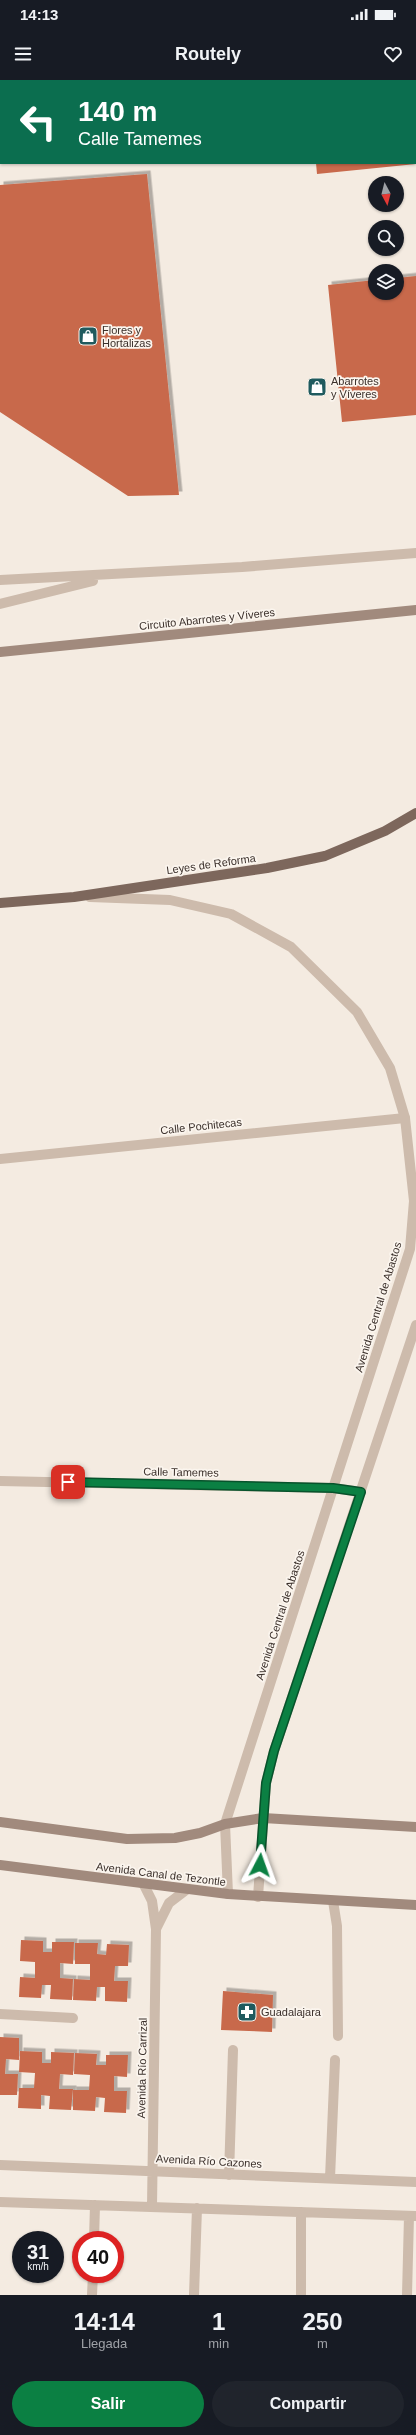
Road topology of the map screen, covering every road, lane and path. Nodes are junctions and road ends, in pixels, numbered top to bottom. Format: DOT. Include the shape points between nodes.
graph roads {
  1 [pos="416,553"];
  2 [pos="113,576"];
  3 [pos="0,580"];
  4 [pos="0,604"];
  5 [pos="416,610"];
  6 [pos="0,652"];
  7 [pos="416,813"];
  8 [pos="74,897"];
  9 [pos="0,903"];
  10 [pos="405,1118"];
  11 [pos="0,1159"];
  12 [pos="416,1325"];
  13 [pos="0,1481"];
  14 [pos="333,1488"];
  15 [pos="361,1492"];
  16 [pos="263,1818"];
  17 [pos="0,1822"];
  18 [pos="225,1824"];
  19 [pos="416,1827"];
  20 [pos="0,1865"];
  21 [pos="144,1885"];
  22 [pos="186,1890"];
  23 [pos="228,1894"];
  24 [pos="258,1897"];
  25 [pos="332,1901"];
  26 [pos="416,1905"];
  27 [pos="156,1929"];
  28 [pos="0,2014"];
  29 [pos="73,2018"];
  30 [pos="338,2036"];
  31 [pos="233,2050"];
  32 [pos="335,2060"];
  33 [pos="0,2165"];
  34 [pos="153,2171"];
  35 [pos="229,2175"];
  36 [pos="330,2178"];
  37 [pos="416,2182"];
  38 [pos="0,2202"];
  39 [pos="95,2205"];
  40 [pos="152,2206"];
  41 [pos="197,2208"];
  42 [pos="301,2212"];
  43 [pos="412,2216"];
  44 [pos="94,2231"];
  45 [pos="93,2283"];
  46 [pos="92,2295"];
  47 [pos="194,2295"];
  48 [pos="300,2295"];
  49 [pos="407,2295"];
  1 -- 2 [label="street"];
  2 -- 3 [label="street"];
  2 -- 4 [label="street"];
  5 -- 6 [label="main road, Circuito Abarrotes y Víveres"];
  7 -- 8 [label="main road, Leyes de Reforma" via="325,856 267,868"];
  8 -- 9 [label="main road, Leyes de Reforma"];
  8 -- 10 [label="street, Avenida Central de Abastos" via="170,900 231,914 291,947 357,1012 390,1068"];
  10 -- 11 [label="street, Calle Pochitecas"];
  10 -- 14 [label="street, Avenida Central de Abastos" via="414,1201 410,1249"];
  12 -- 15 [label="street"];
  13 -- 14 [label="street, Calle Tamemes"];
  14 -- 15 [label="street, Calle Tamemes"];
  14 -- 18 [label="street, Avenida Central de Abastos"];
  15 -- 16 [label="street" via="274,1751 266,1783"];
  16 -- 18 [label="main road"];
  16 -- 19 [label="main road"];
  16 -- 24 [label="street"];
  17 -- 18 [label="main road" via="127,1839 175,1838"];
  18 -- 23 [label="street, Avenida Central de Abastos"];
  20 -- 21 [label="main road, Avenida Canal de Tezontle"];
  21 -- 22 [label="main road, Avenida Canal de Tezontle"];
  21 -- 27 [label="street, Avenida Río Carrizal" via="152,1901"];
  22 -- 23 [label="main road, Avenida Canal de Tezontle"];
  22 -- 27 [label="street, Avenida Río Carrizal" via="169,1903"];
  23 -- 24 [label="main road, Avenida Canal de Tezontle"];
  24 -- 25 [label="main road, Avenida Canal de Tezontle"];
  25 -- 26 [label="main road, Avenida Canal de Tezontle"];
  25 -- 30 [label="street" via="337,1926"];
  27 -- 34 [label="street, Avenida Río Carrizal"];
  28 -- 29 [label="street"];
  31 -- 35 [label="street"];
  32 -- 36 [label="street"];
  33 -- 34 [label="street, Avenida Río Cazones"];
  34 -- 35 [label="street, Avenida Río Cazones"];
  34 -- 40 [label="street, Avenida Río Carrizal"];
  35 -- 36 [label="street, Avenida Río Cazones"];
  36 -- 37 [label="street, Avenida Río Cazones"];
  38 -- 39 [label="street"];
  39 -- 40 [label="street"];
  39 -- 44 [label="street"];
  40 -- 41 [label="street"];
  41 -- 42 [label="street"];
  41 -- 47 [label="street"];
  42 -- 43 [label="street"];
  42 -- 48 [label="street"];
  43 -- 49 [label="street"];
  45 -- 46 [label="street"];
}
